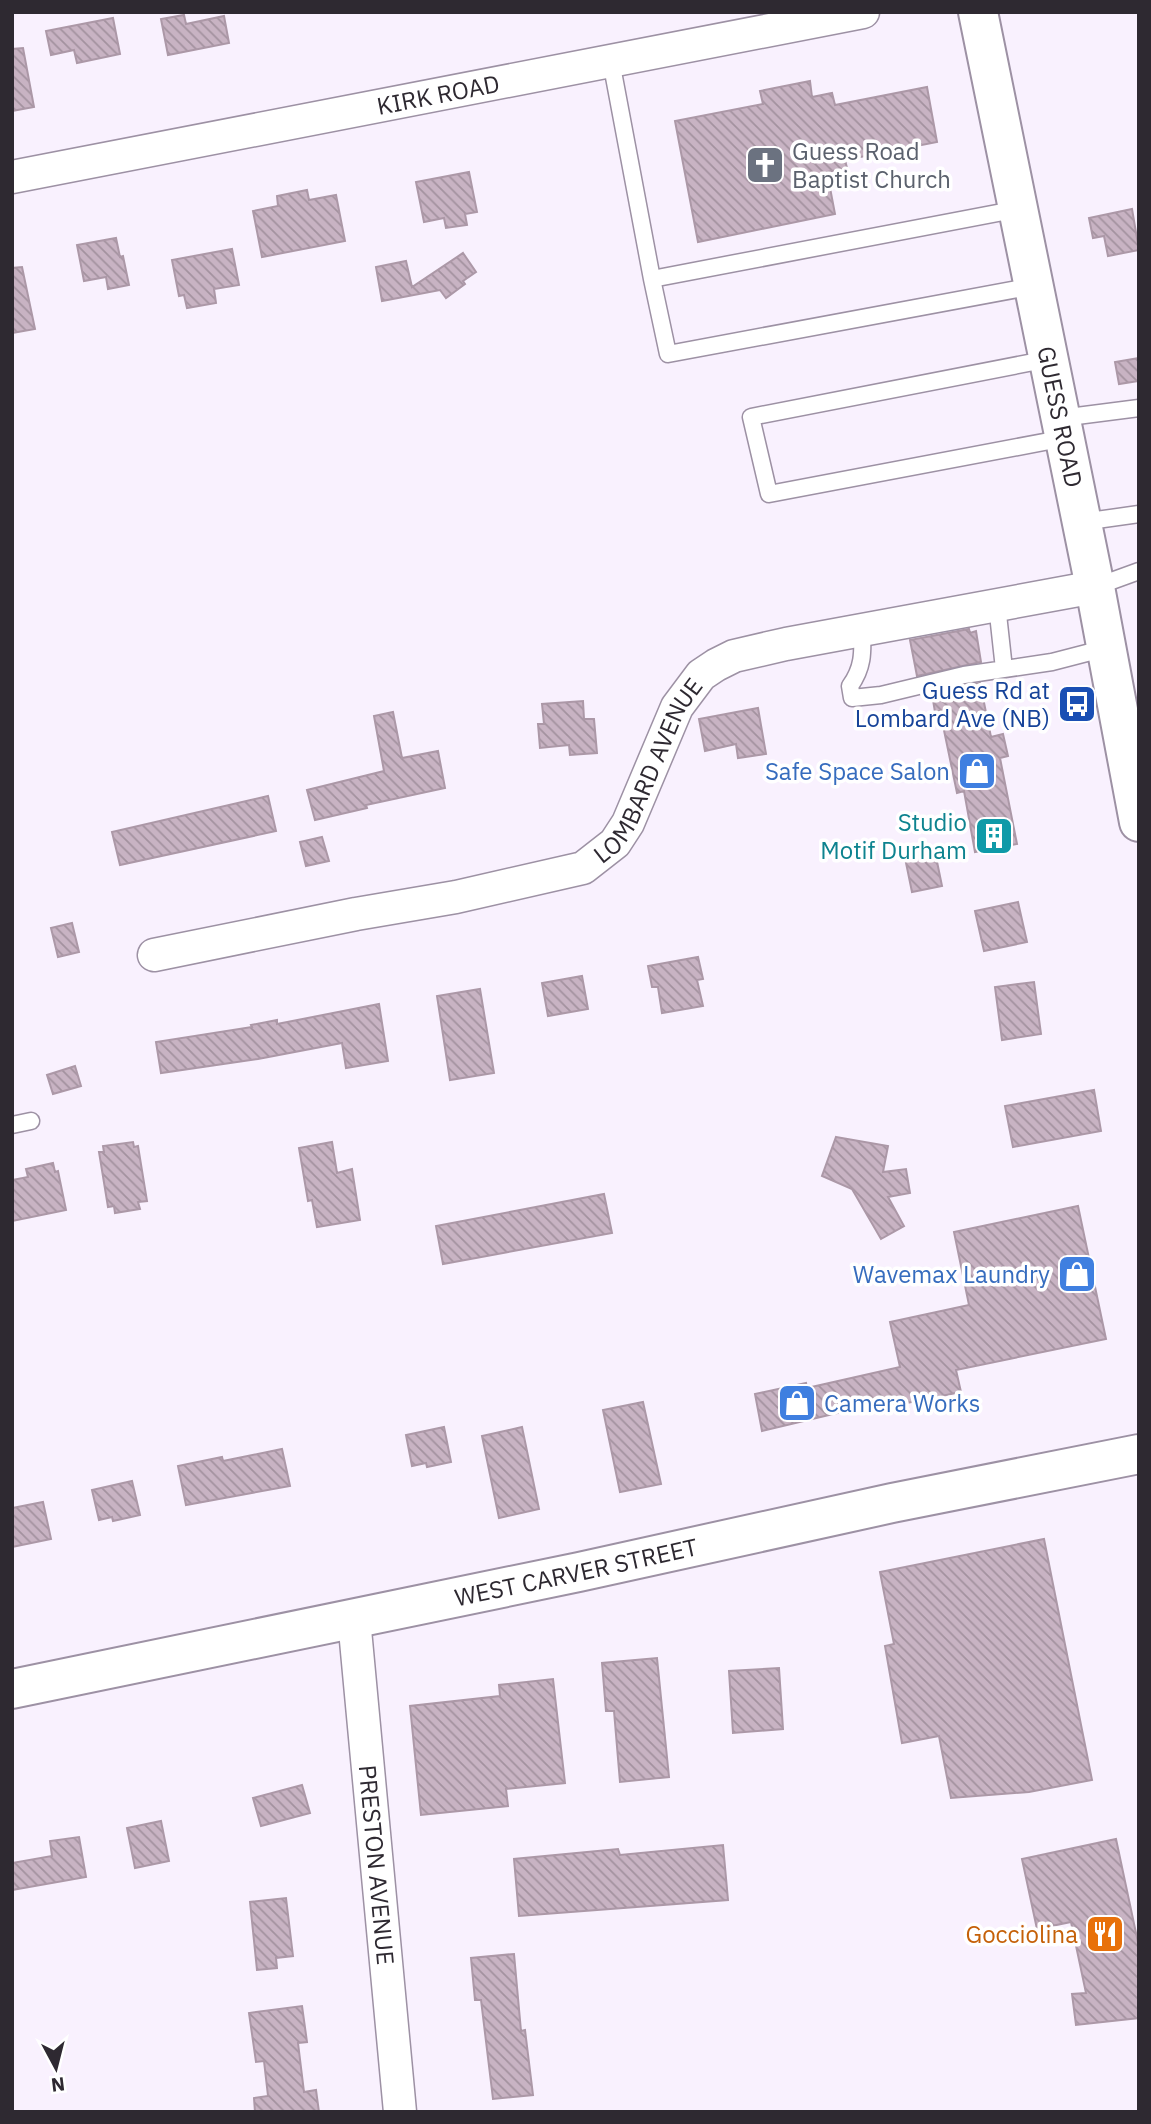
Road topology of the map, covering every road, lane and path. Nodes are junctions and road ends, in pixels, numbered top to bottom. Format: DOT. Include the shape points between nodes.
graph roads {
  1 [pos="863,12"];
  2 [pos="978,12"];
  3 [pos="611,61"];
  4 [pos="12,177"];
  5 [pos="1018,209"];
  6 [pos="652,279"];
  7 [pos="1034,286"];
  8 [pos="1049,359"];
  9 [pos="1139,408"];
  10 [pos="1063,428"];
  11 [pos="1139,514"];
  12 [pos="1082,522"];
  13 [pos="1139,571"];
  14 [pos="1095,587"];
  15 [pos="997,605"];
  16 [pos="862,631"];
  17 [pos="1106,648"];
  18 [pos="1004,669"];
  19 [pos="1139,822"];
  20 [pos="154,955"];
  21 [pos="31,1121"];
  22 [pos="12,1125"];
  23 [pos="1139,1454"];
  24 [pos="354,1619"];
  25 [pos="12,1689"];
  26 [pos="400,2112"];
  1 -- 3 [label="street, KIRK ROAD"];
  2 -- 5 [label="street, GUESS ROAD"];
  3 -- 4 [label="street, KIRK ROAD"];
  3 -- 6 [label="lane"];
  5 -- 6 [label="lane"];
  5 -- 7 [label="street, GUESS ROAD"];
  6 -- 7 [label="lane" via="668,354"];
  7 -- 8 [label="street, GUESS ROAD"];
  8 -- 10 [label="street, GUESS ROAD"];
  8 -- 10 [label="lane" via="751,417 769,494"];
  9 -- 10 [label="lane"];
  10 -- 12 [label="street, GUESS ROAD"];
  11 -- 12 [label="lane"];
  12 -- 14 [label="street, GUESS ROAD"];
  13 -- 14 [label="lane"];
  14 -- 15 [label="street, LOMBARD AVENUE"];
  14 -- 17 [label="street, GUESS ROAD"];
  15 -- 16 [label="street, LOMBARD AVENUE"];
  15 -- 18 [label="lane"];
  16 -- 18 [label="lane" via="864,657 850,686 852,698"];
  16 -- 20 [label="street, LOMBARD AVENUE" via="734,656 701,675 677,706 622,833 583,868"];
  17 -- 18 [label="lane"];
  17 -- 19 [label="street, GUESS ROAD"];
  21 -- 22 [label="lane"];
  23 -- 24 [label="street, WEST CARVER STREET"];
  24 -- 25 [label="street, WEST CARVER STREET"];
  24 -- 26 [label="street, PRESTON AVENUE"];
}
